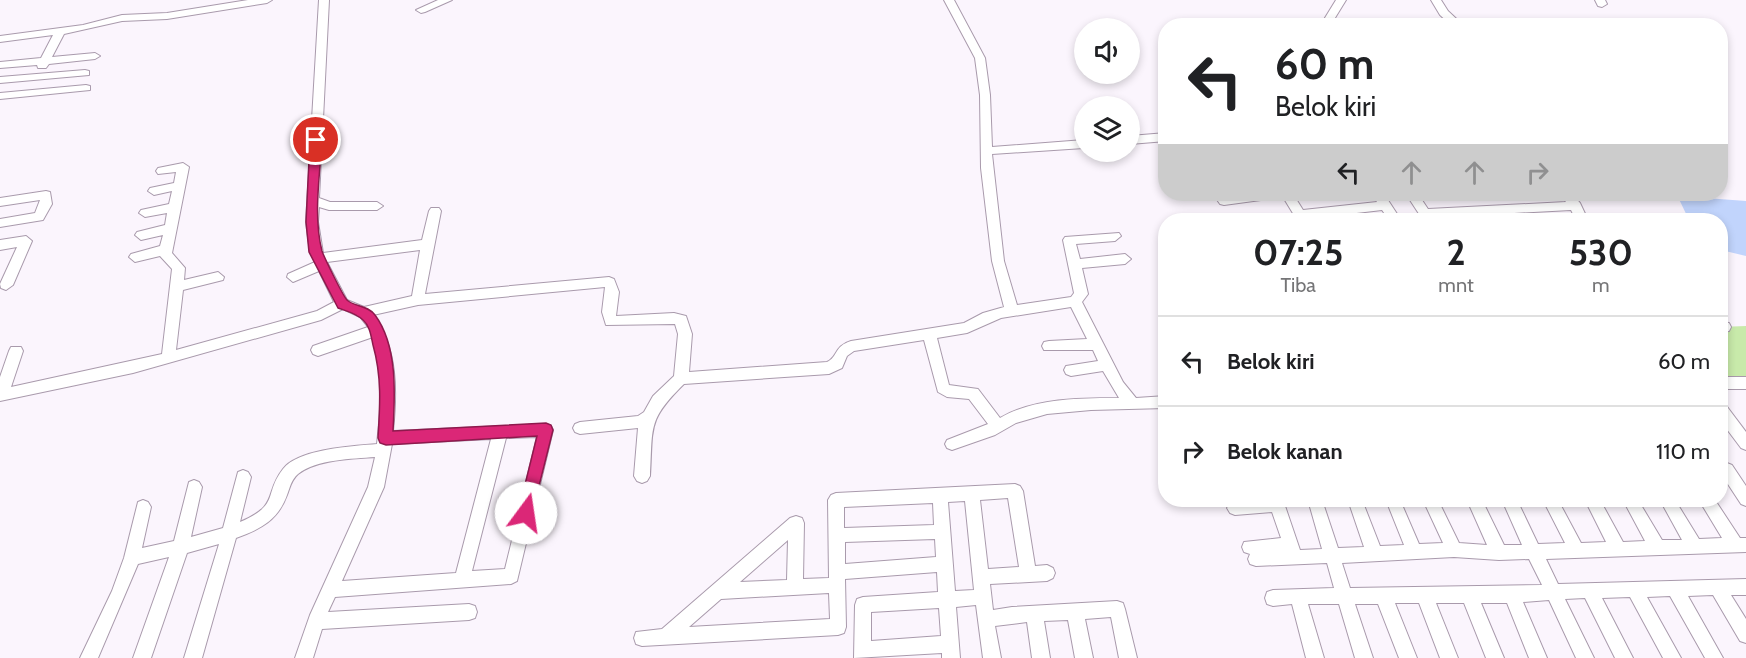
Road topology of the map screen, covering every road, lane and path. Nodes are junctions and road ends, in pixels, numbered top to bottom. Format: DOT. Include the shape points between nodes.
graph roads {
  1 [pos="267,0"];
  2 [pos="324,0"];
  3 [pos="447,0"];
  4 [pos="949,0"];
  5 [pos="1341,0"];
  6 [pos="1436,0"];
  7 [pos="421,10"];
  8 [pos="1330,18"];
  9 [pos="1450,18"];
  10 [pos="61,30"];
  11 [pos="0,39"];
  12 [pos="95,56"];
  13 [pos="45,61"];
  14 [pos="0,65"];
  15 [pos="85,73"];
  16 [pos="36,77"];
  17 [pos="0,80"];
  18 [pos="86,88"];
  19 [pos="27,94"];
  20 [pos="0,96"];
  21 [pos="1158,138"];
  22 [pos="1140,139"];
  23 [pos="1074,145"];
  24 [pos="987,151"];
  25 [pos="162,171"];
  26 [pos="178,186"];
  27 [pos="153,191"];
  28 [pos="315,201"];
  29 [pos="1373,201"];
  30 [pos="1566,201"];
  31 [pos="1569,201"];
  32 [pos="0,202"];
  33 [pos="377,206"];
  34 [pos="174,207"];
  35 [pos="1553,207"];
  36 [pos="435,211"];
  37 [pos="145,213"];
  38 [pos="1322,213"];
  39 [pos="1490,213"];
  40 [pos="1536,213"];
  41 [pos="1579,213"];
  42 [pos="0,223"];
  43 [pos="169,229"];
  44 [pos="141,235"];
  45 [pos="1116,236"];
  46 [pos="427,244"];
  47 [pos="0,245"];
  48 [pos="165,250"];
  49 [pos="135,256"];
  50 [pos="1125,259"];
  51 [pos="320,261"];
  52 [pos="1075,264"];
  53 [pos="218,277"];
  54 [pos="293,277"];
  55 [pos="6,285"];
  56 [pos="175,287"];
  57 [pos="418,300"];
  58 [pos="1075,301"];
  59 [pos="342,304"];
  60 [pos="1012,311"];
  61 [pos="362,312"];
  62 [pos="376,330"];
  63 [pos="929,335"];
  64 [pos="1095,344"];
  65 [pos="1049,346"];
  66 [pos="318,350"];
  67 [pos="16,351"];
  68 [pos="168,357"];
  69 [pos="1107,365"];
  70 [pos="1071,370"];
  71 [pos="681,378"];
  72 [pos="0,395"];
  73 [pos="1158,402"];
  74 [pos="1132,404"];
  75 [pos="1728,418"];
  76 [pos="646,419"];
  77 [pos="998,426"];
  78 [pos="580,428"];
  79 [pos="500,432"];
  80 [pos="1744,438"];
  81 [pos="385,443"];
  82 [pos="952,444"];
  83 [pos="1728,472"];
  84 [pos="642,476"];
  85 [pos="243,477"];
  86 [pos="194,487"];
  87 [pos="972,494"];
  88 [pos="940,496"];
  89 [pos="1746,499"];
  90 [pos="143,507"];
  91 [pos="1242,507"];
  92 [pos="1279,507"];
  93 [pos="1317,507"];
  94 [pos="1358,507"];
  95 [pos="1396,507"];
  96 [pos="1434,507"];
  97 [pos="1478,507"];
  98 [pos="1512,507"];
  99 [pos="1554,507"];
  100 [pos="1596,507"];
  101 [pos="1634,507"];
  102 [pos="1671,507"];
  103 [pos="1712,507"];
  104 [pos="1235,508"];
  105 [pos="943,532"];
  106 [pos="230,533"];
  107 [pos="836,535"];
  108 [pos="181,546"];
  109 [pos="1741,546"];
  110 [pos="1695,547"];
  111 [pos="1659,549"];
  112 [pos="1454,550"];
  113 [pos="1619,550"];
  114 [pos="1293,551"];
  115 [pos="1577,551"];
  116 [pos="1534,552"];
  117 [pos="1253,553"];
  118 [pos="1415,553"];
  119 [pos="1499,553"];
  120 [pos="1375,555"];
  121 [pos="1334,557"];
  122 [pos="132,558"];
  123 [pos="945,564"];
  124 [pos="1047,573"];
  125 [pos="1028,574"];
  126 [pos="981,577"];
  127 [pos="837,578"];
  128 [pos="462,580"];
  129 [pos="795,587"];
  130 [pos="1717,587"];
  131 [pos="1746,587"];
  132 [pos="1674,588"];
  133 [pos="1634,589"];
  134 [pos="330,590"];
  135 [pos="1590,590"];
  136 [pos="718,591"];
  137 [pos="1553,592"];
  138 [pos="1346,595"];
  139 [pos="1424,595"];
  140 [pos="1469,595"];
  141 [pos="1512,595"];
  142 [pos="1298,596"];
  143 [pos="984,597"];
  144 [pos="1384,597"];
  145 [pos="947,598"];
  146 [pos="1273,598"];
  147 [pos="863,605"];
  148 [pos="838,607"];
  149 [pos="469,612"];
  150 [pos="1074,612"];
  151 [pos="1034,614"];
  152 [pos="986,620"];
  153 [pos="316,621"];
  154 [pos="1746,635"];
  155 [pos="666,636"];
  156 [pos="642,638"];
  157 [pos="950,651"];
  158 [pos="905,652"];
  159 [pos="863,654"];
  160 [pos="89,658"];
  161 [pos="142,658"];
  162 [pos="194,658"];
  163 [pos="303,658"];
  164 [pos="992,658"];
  165 [pos="1041,658"];
  166 [pos="1084,658"];
  167 [pos="1128,658"];
  168 [pos="1316,658"];
  169 [pos="1364,658"];
  170 [pos="1408,658"];
  171 [pos="1449,658"];
  172 [pos="1495,658"];
  173 [pos="1538,658"];
  174 [pos="1585,658"];
  175 [pos="1624,658"];
  176 [pos="1672,658"];
  177 [pos="1714,658"];
  1 -- 10 [label="street" via="167,16 122,18"];
  2 -- 28 [label="street"];
  3 -- 7 [label="street"];
  4 -- 24 [label="street" via="980,58 986,95"];
  5 -- 8 [label="street"];
  6 -- 9 [label="street"];
  10 -- 11 [label="street"];
  10 -- 13 [label="street"];
  12 -- 13 [label="street"];
  13 -- 14 [label="street"];
  13 -- 16 [label="street"];
  15 -- 16 [label="street"];
  16 -- 17 [label="street"];
  16 -- 19 [label="street"];
  18 -- 19 [label="street"];
  19 -- 20 [label="street"];
  21 -- 22 [label="street"];
  23 -- 24 [label="street"];
  24 -- 60 [label="street" via="999,273"];
  25 -- 26 [label="street" via="183,167"];
  26 -- 27 [label="street"];
  26 -- 34 [label="street"];
  28 -- 33 [label="street" via="329,206"];
  28 -- 51 [label="street" via="312,222"];
  29 -- 38 [label="street"];
  30 -- 35 [label="street"];
  31 -- 41 [label="street"];
  32 -- 42 [label="street" via="46,195 47,199 39,217"];
  34 -- 37 [label="street"];
  34 -- 43 [label="street"];
  35 -- 39 [label="street"];
  35 -- 40 [label="street"];
  36 -- 46 [label="street"];
  43 -- 44 [label="street"];
  43 -- 48 [label="street"];
  45 -- 52 [label="street" via="1069,240"];
  46 -- 51 [label="street"];
  46 -- 57 [label="street"];
  47 -- 55 [label="street" via="26,241"];
  48 -- 49 [label="street"];
  48 -- 56 [label="street" via="178,268"];
  50 -- 52 [label="street"];
  51 -- 54 [label="street"];
  51 -- 59 [label="street"];
  52 -- 58 [label="street" via="1081,294"];
  53 -- 56 [label="street"];
  56 -- 68 [label="street"];
  57 -- 61 [label="street"];
  57 -- 71 [label="street" via="609,282 613,296 611,321 681,320 685,334"];
  58 -- 60 [label="street"];
  58 -- 64 [label="street"];
  59 -- 61 [label="street"];
  59 -- 68 [label="street" via="321,315"];
  60 -- 63 [label="street" via="988,317 968,328"];
  61 -- 62 [label="street"];
  62 -- 66 [label="street"];
  62 -- 81 [label="street" via="387,369"];
  63 -- 71 [label="street" via="851,345 842,352 837,364 829,368"];
  63 -- 77 [label="street" via="943,388 973,393"];
  64 -- 65 [label="street"];
  64 -- 69 [label="street"];
  67 -- 72 [label="street"];
  68 -- 72 [label="street"];
  69 -- 70 [label="street"];
  69 -- 74 [label="street"];
  71 -- 76 [label="street" via="658,400"];
  73 -- 74 [label="street"];
  74 -- 77 [label="street" via="1047,408"];
  75 -- 80 [label="street"];
  76 -- 78 [label="street" via="635,424"];
  76 -- 84 [label="street"];
  77 -- 82 [label="street"];
  79 -- 81 [label="street"];
  79 -- 128 [label="street"];
  79 -- 128 [label="street" via="546,430 511,576"];
  81 -- 106 [label="street" via="299,465 286,477 268,516"];
  81 -- 134 [label="street" via="376,487"];
  83 -- 89 [label="street"];
  85 -- 106 [label="street"];
  86 -- 108 [label="street"];
  87 -- 88 [label="street"];
  87 -- 125 [label="street" via="1015,491"];
  87 -- 126 [label="street"];
  88 -- 105 [label="street"];
  88 -- 107 [label="street" via="836,500"];
  90 -- 122 [label="street"];
  91 -- 104 [label="street"];
  92 -- 114 [label="street"];
  93 -- 121 [label="street"];
  94 -- 120 [label="street"];
  95 -- 118 [label="street"];
  96 -- 112 [label="street"];
  97 -- 119 [label="street"];
  98 -- 116 [label="street"];
  99 -- 115 [label="street"];
  100 -- 113 [label="street"];
  101 -- 111 [label="street"];
  102 -- 110 [label="street"];
  103 -- 109 [label="street"];
  105 -- 107 [label="street"];
  105 -- 123 [label="street"];
  106 -- 108 [label="street"];
  106 -- 162 [label="street"];
  107 -- 127 [label="street"];
  108 -- 122 [label="street"];
  108 -- 161 [label="street"];
  109 -- 110 [label="street"];
  110 -- 111 [label="street"];
  111 -- 113 [label="street"];
  112 -- 118 [label="street"];
  112 -- 119 [label="street"];
  113 -- 115 [label="street"];
  114 -- 117 [label="street"];
  114 -- 121 [label="street"];
  115 -- 116 [label="street"];
  116 -- 119 [label="street"];
  116 -- 137 [label="street"];
  118 -- 120 [label="street"];
  120 -- 121 [label="street"];
  121 -- 138 [label="street"];
  122 -- 160 [label="street"];
  123 -- 127 [label="street"];
  123 -- 145 [label="street"];
  124 -- 125 [label="street"];
  125 -- 126 [label="street"];
  126 -- 143 [label="street"];
  127 -- 129 [label="street"];
  127 -- 148 [label="street"];
  128 -- 134 [label="street"];
  129 -- 136 [label="street"];
  129 -- 136 [label="street" via="795,523"];
  130 -- 131 [label="street"];
  130 -- 132 [label="street"];
  130 -- 154 [label="street"];
  132 -- 133 [label="street"];
  132 -- 177 [label="street"];
  133 -- 135 [label="street"];
  133 -- 176 [label="street"];
  134 -- 153 [label="street"];
  135 -- 137 [label="street"];
  135 -- 175 [label="street"];
  136 -- 155 [label="street"];
  137 -- 141 [label="street"];
  137 -- 174 [label="street"];
  138 -- 142 [label="street"];
  138 -- 144 [label="street"];
  138 -- 169 [label="street"];
  139 -- 140 [label="street"];
  139 -- 144 [label="street"];
  139 -- 171 [label="street"];
  140 -- 141 [label="street"];
  140 -- 172 [label="street"];
  141 -- 173 [label="street"];
  142 -- 146 [label="street"];
  142 -- 168 [label="street"];
  143 -- 145 [label="street"];
  143 -- 152 [label="street"];
  144 -- 170 [label="street"];
  145 -- 147 [label="street"];
  145 -- 157 [label="street"];
  147 -- 148 [label="street"];
  147 -- 159 [label="street"];
  148 -- 155 [label="street" via="838,627"];
  149 -- 153 [label="street"];
  150 -- 151 [label="street"];
  150 -- 166 [label="street"];
  150 -- 167 [label="street" via="1117,609"];
  151 -- 152 [label="street"];
  151 -- 165 [label="street"];
  152 -- 164 [label="street"];
  153 -- 163 [label="street"];
  155 -- 156 [label="street"];
  157 -- 158 [label="street"];
  158 -- 159 [label="street"];
}
